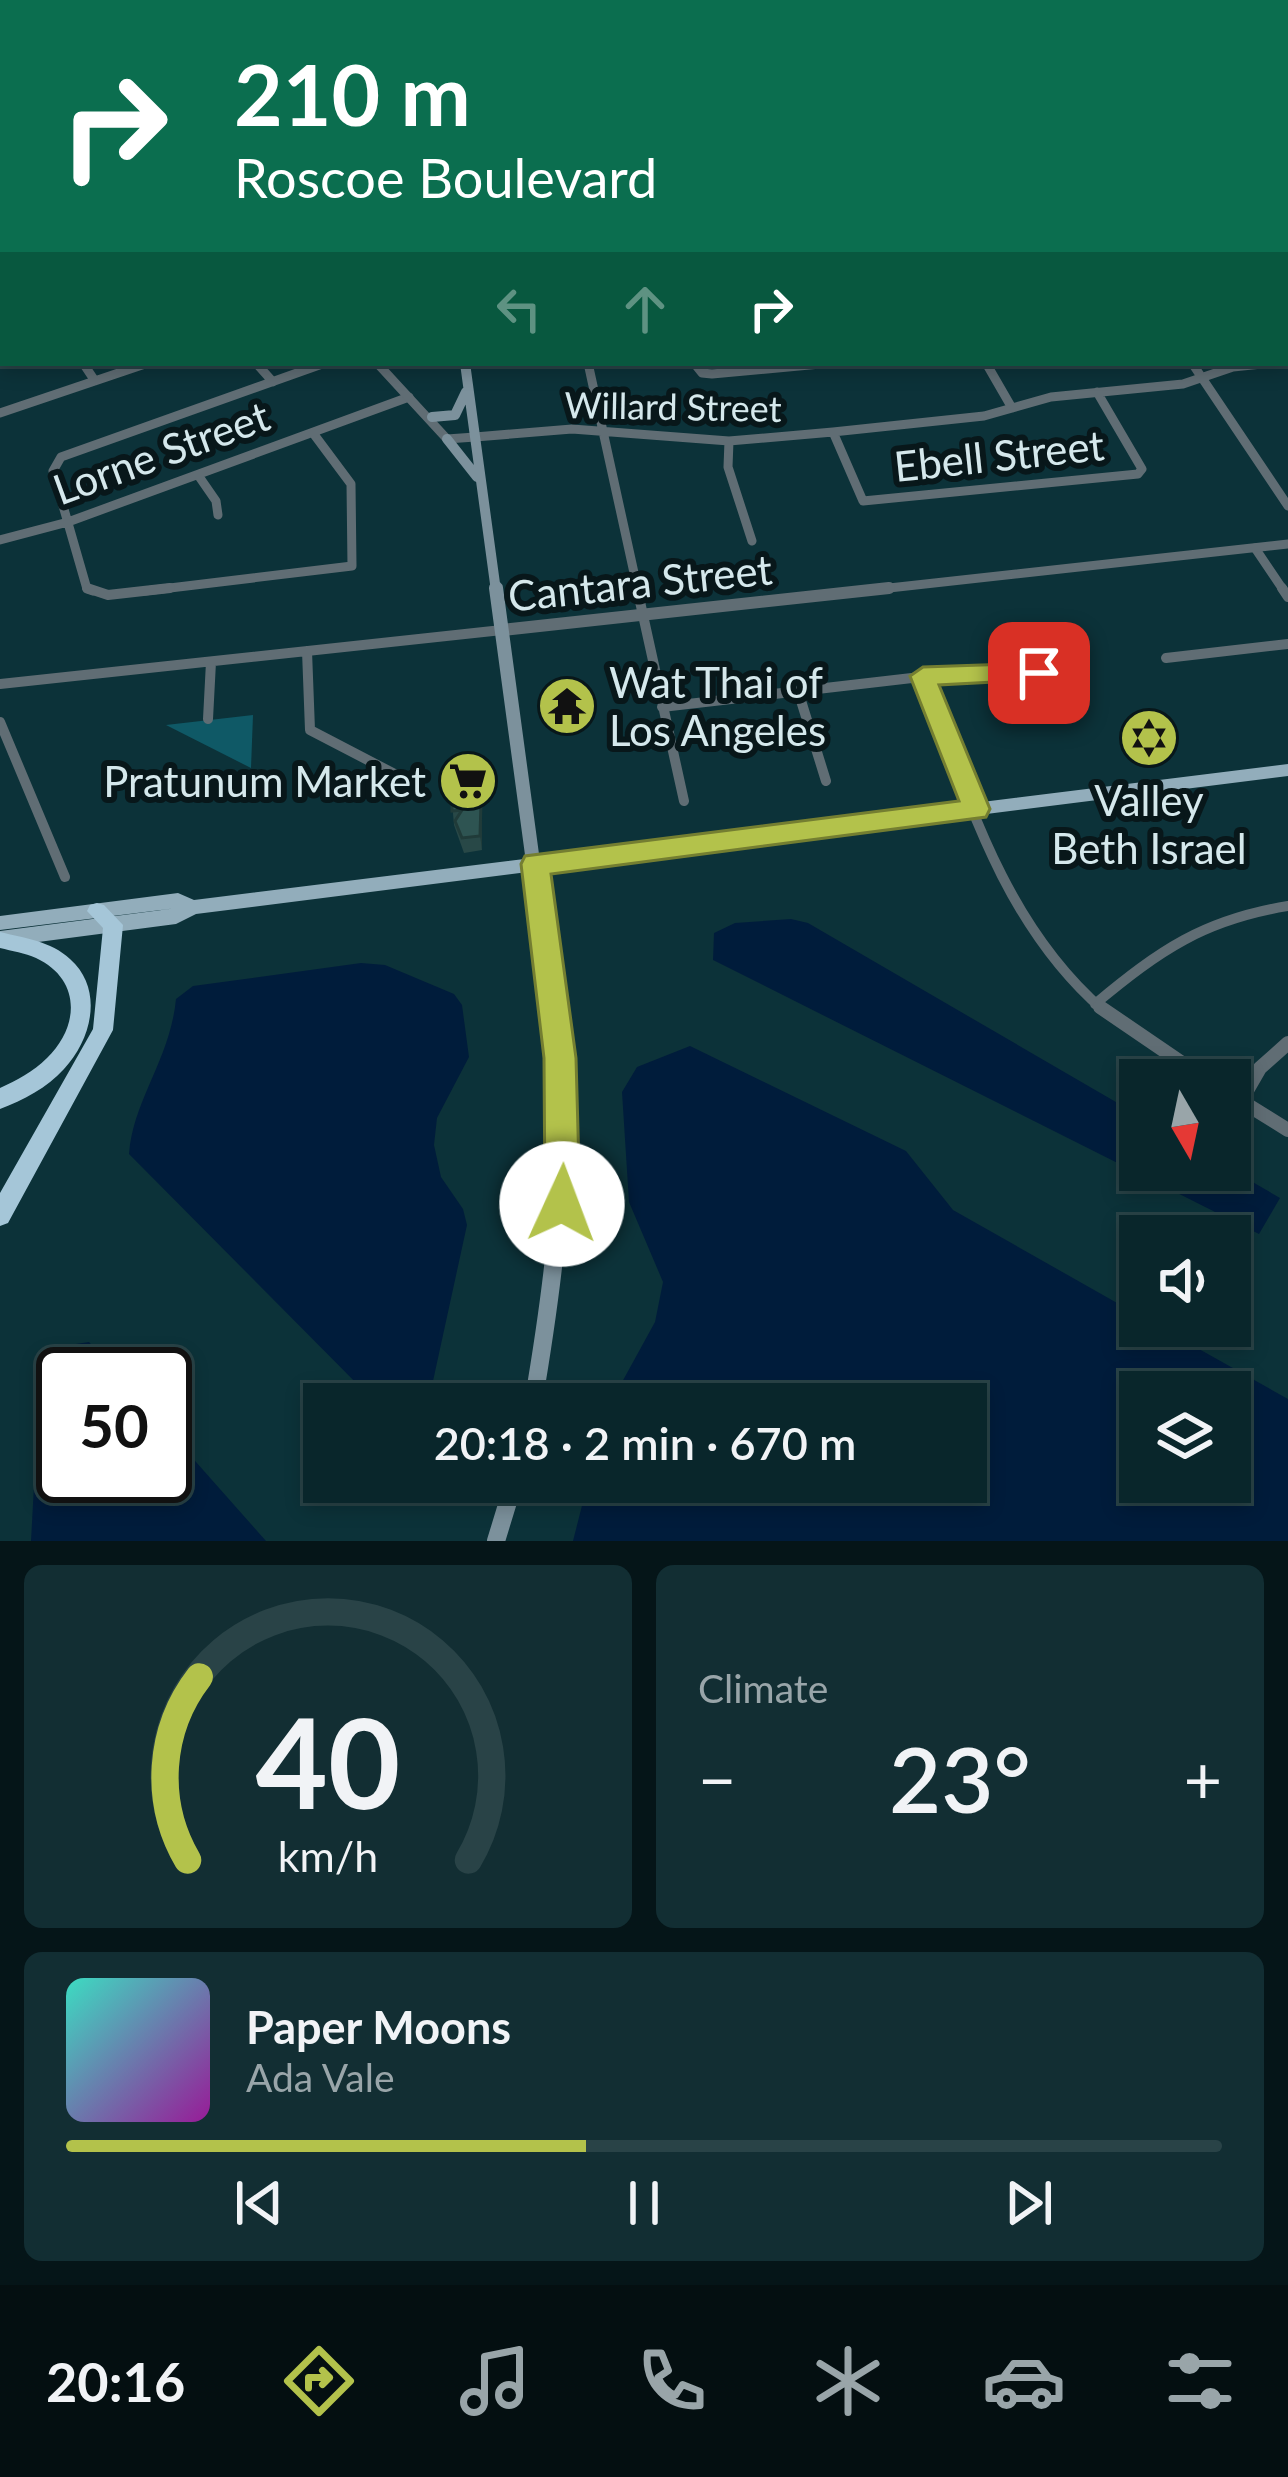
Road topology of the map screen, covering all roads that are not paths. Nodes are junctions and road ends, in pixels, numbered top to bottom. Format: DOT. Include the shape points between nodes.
graph roads {
  1 [pos="85,366"];
  2 [pos="139,366"];
  3 [pos="259,366"];
  4 [pos="317,366"];
  5 [pos="380,366"];
  6 [pos="465,366"];
  7 [pos="589,366"];
  8 [pos="696,366"];
  9 [pos="792,366"];
  10 [pos="988,366"];
  11 [pos="1194,366"];
  12 [pos="1258,366"];
  13 [pos="1202,377"];
  14 [pos="95,381"];
  15 [pos="273,382"];
  16 [pos="468,387"];
  17 [pos="1096,392"];
  18 [pos="410,397"];
  19 [pos="1012,408"];
  20 [pos="0,413"];
  21 [pos="432,417"];
  22 [pos="605,431"];
  23 [pos="833,432"];
  24 [pos="313,433"];
  25 [pos="475,437"];
  26 [pos="447,439"];
  27 [pos="729,441"];
  28 [pos="198,475"];
  29 [pos="481,483"];
  30 [pos="1288,506"];
  31 [pos="218,515"];
  32 [pos="68,523"];
  33 [pos="0,540"];
  34 [pos="752,541"];
  35 [pos="1288,544"];
  36 [pos="1255,548"];
  37 [pos="1288,597"];
  38 [pos="641,615"];
  39 [pos="502,630"];
  40 [pos="1051,634"];
  41 [pos="1288,644"];
  42 [pos="307,651"];
  43 [pos="1166,658"];
  44 [pos="211,662"];
  45 [pos="923,676"];
  46 [pos="0,684"];
  47 [pos="798,691"];
  48 [pos="662,707"];
  49 [pos="208,719"];
  50 [pos="0,722"];
  51 [pos="1288,770"];
  52 [pos="410,782"];
  53 [pos="826,782"];
  54 [pos="684,801"];
  55 [pos="976,809"];
  56 [pos="535,864"];
  57 [pos="65,877"];
  58 [pos="1288,906"];
  59 [pos="105,918"];
  60 [pos="0,923"];
  61 [pos="0,940"];
  62 [pos="1095,1004"];
  63 [pos="1288,1043"];
  64 [pos="1176,1059"];
  65 [pos="1251,1079"];
  66 [pos="0,1099"];
  67 [pos="1251,1108"];
  68 [pos="1288,1130"];
  69 [pos="0,1215"];
  70 [pos="537,1383"];
  71 [pos="508,1503"];
  72 [pos="496,1541"];
  1 -- 14 [label="street"];
  2 -- 14 [label="street"];
  3 -- 15 [label="street"];
  4 -- 15 [label="street"];
  5 -- 18 [label="street"];
  6 -- 16 [label="main road"];
  7 -- 22 [label="street"];
  8 -- 9 [label="street" via="702,373"];
  10 -- 19 [label="street"];
  11 -- 13 [label="street"];
  12 -- 13 [label="street, Willard Street"];
  13 -- 17 [label="street, Willard Street"];
  13 -- 30 [label="street"];
  14 -- 20 [label="street"];
  15 -- 32 [label="street" via="61,457 53,471"];
  16 -- 21 [label="main road" via="460,411"];
  16 -- 25 [label="main road"];
  17 -- 19 [label="street, Willard Street"];
  17 -- 23 [label="street, Ebell Street" via="1142,472 863,501"];
  18 -- 21 [label="street"];
  18 -- 24 [label="street, Lorne Street"];
  18 -- 26 [label="street"];
  19 -- 23 [label="street, Willard Street"];
  21 -- 25 [label="street" via="454,436"];
  22 -- 25 [label="street, Willard Street"];
  22 -- 27 [label="street, Willard Street"];
  22 -- 38 [label="street"];
  23 -- 27 [label="street, Willard Street"];
  24 -- 28 [label="street, Lorne Street"];
  24 -- 32 [label="street" via="351,484 352,566 95,595"];
  25 -- 26 [label="street"];
  25 -- 29 [label="main road"];
  26 -- 29 [label="main road"];
  27 -- 34 [label="street"];
  28 -- 31 [label="street"];
  28 -- 32 [label="street, Lorne Street"];
  29 -- 39 [label="main road"];
  32 -- 33 [label="street, Lorne Street"];
  35 -- 36 [label="street, Cantara Street"];
  36 -- 37 [label="street"];
  36 -- 38 [label="street, Cantara Street"];
  38 -- 39 [label="street, Cantara Street"];
  38 -- 48 [label="street"];
  39 -- 42 [label="street, Cantara Street"];
  39 -- 56 [label="main road"];
  40 -- 45 [label="street" via="1071,669"];
  41 -- 43 [label="street"];
  42 -- 44 [label="street, Cantara Street"];
  42 -- 52 [label="street" via="310,730"];
  44 -- 46 [label="street, Cantara Street"];
  44 -- 49 [label="street"];
  45 -- 47 [label="street"];
  45 -- 55 [label="street"];
  47 -- 48 [label="street"];
  47 -- 53 [label="street"];
  48 -- 54 [label="street"];
  50 -- 57 [label="street"];
  51 -- 55 [label="main road"];
  55 -- 56 [label="main road"];
  55 -- 62 [label="street" via="1016,904"];
  56 -- 59 [label="main road" via="176,916"];
  56 -- 70 [label="main road" via="560,1058 564,1164"];
  58 -- 62 [label="street" via="1189,928"];
  59 -- 60 [label="main road"];
  59 -- 61 [label="main road"];
  59 -- 69 [label="highway" via="103,1030"];
  61 -- 66 [label="highway" via="54,955 70,969 82,1000 68,1053"];
  62 -- 64 [label="street"];
  63 -- 65 [label="street"];
  67 -- 68 [label="street"];
  71 -- 72 [label="main road"];
}
